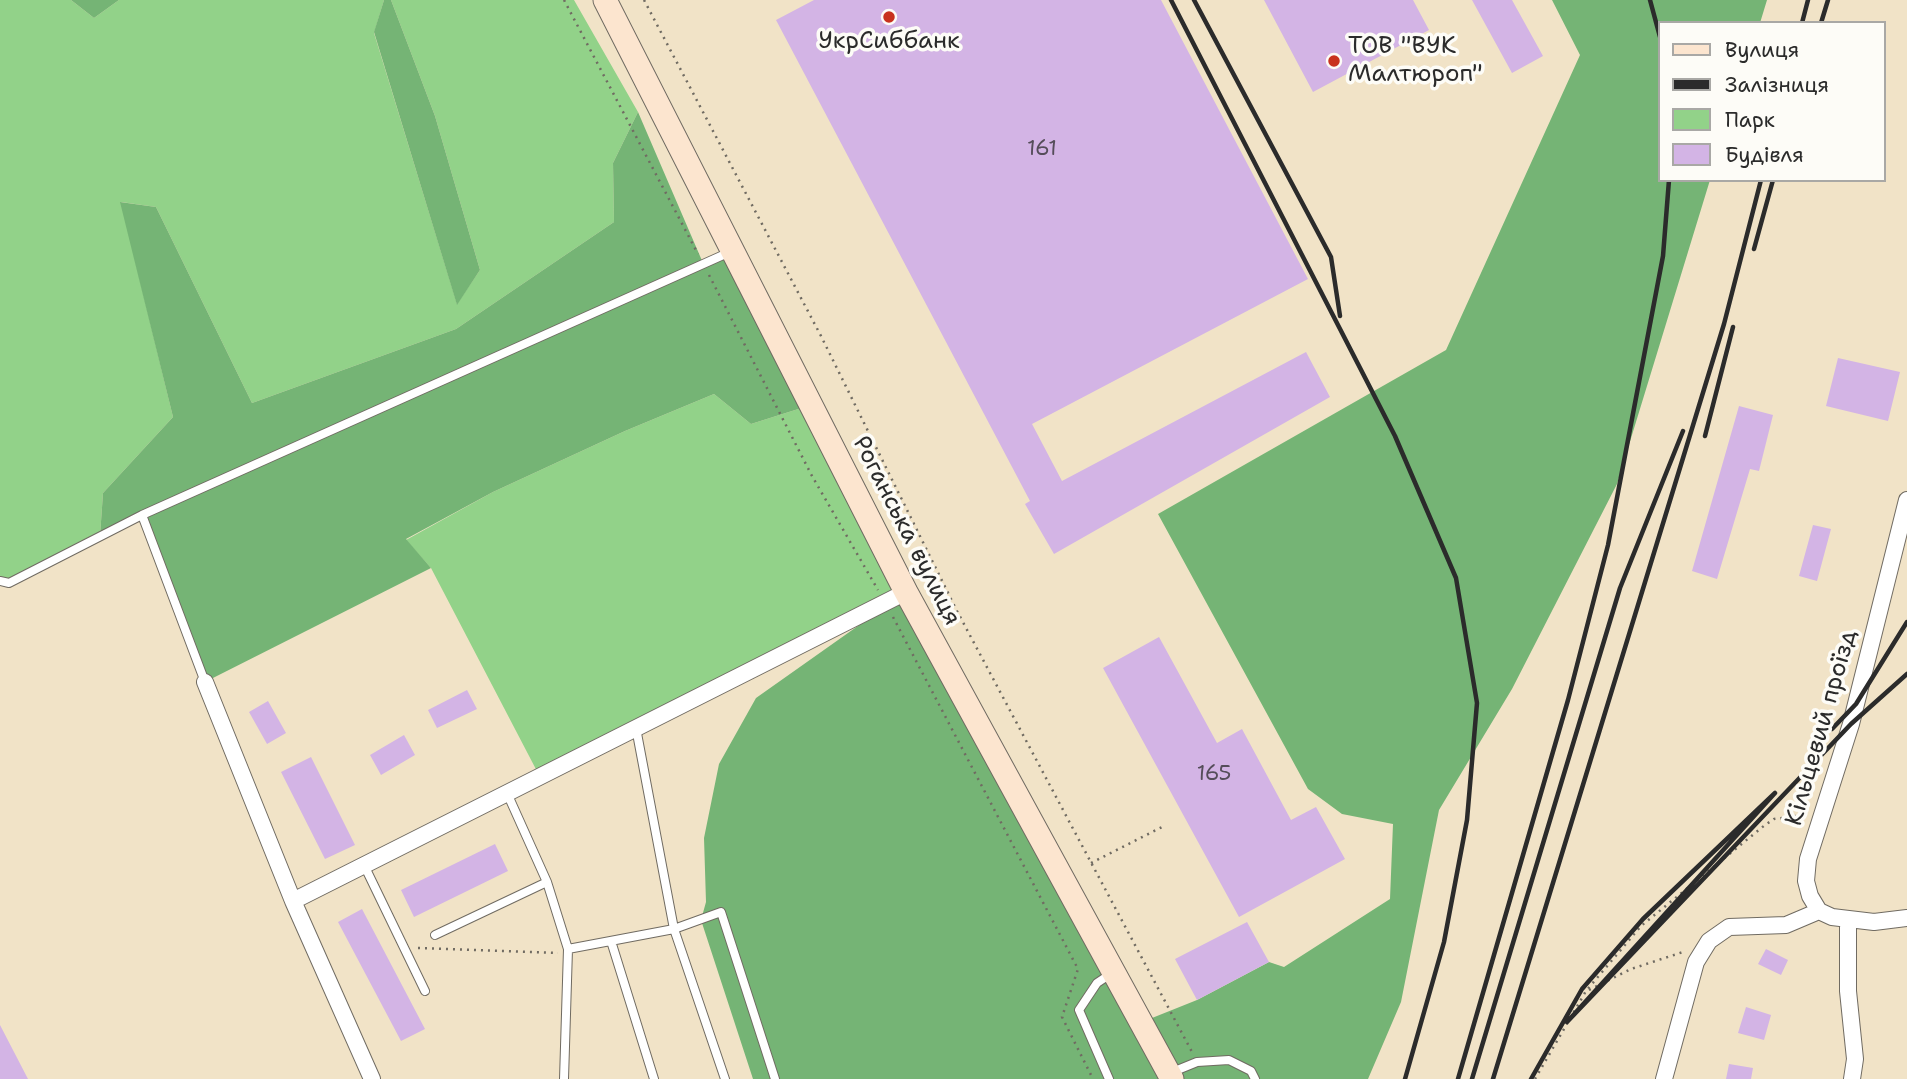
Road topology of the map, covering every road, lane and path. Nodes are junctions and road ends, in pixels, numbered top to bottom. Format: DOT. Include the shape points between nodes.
graph roads {
  1 [pos="564,0"];
  2 [pos="605,0"];
  3 [pos="644,0"];
  4 [pos="732,251"];
  5 [pos="703,264"];
  6 [pos="1907,500"];
  7 [pos="142,515"];
  8 [pos="0,580"];
  9 [pos="906,592"];
  10 [pos="886,603"];
  11 [pos="205,682"];
  12 [pos="636,728"];
  13 [pos="507,793"];
  14 [pos="1825,813"];
  15 [pos="1164,826"];
  16 [pos="1091,863"];
  17 [pos="364,865"];
  18 [pos="547,882"];
  19 [pos="293,901"];
  20 [pos="1819,911"];
  21 [pos="1907,918"];
  22 [pos="1847,921"];
  23 [pos="674,929"];
  24 [pos="435,934"];
  25 [pos="611,941"];
  26 [pos="1709,941"];
  27 [pos="404,947"];
  28 [pos="568,951"];
  29 [pos="1114,971"];
  30 [pos="425,991"];
  31 [pos="1586,991"];
  32 [pos="1197,1062"];
  33 [pos="1171,1076"];
  34 [pos="372,1079"];
  35 [pos="564,1079"];
  36 [pos="654,1079"];
  37 [pos="725,1079"];
  38 [pos="775,1079"];
  39 [pos="1093,1079"];
  40 [pos="1109,1079"];
  41 [pos="1255,1079"];
  42 [pos="1535,1079"];
  43 [pos="1664,1079"];
  44 [pos="1852,1079"];
  1 -- 5 [label="path"];
  2 -- 4 [label="main road, Роганська вулиця"];
  3 -- 16 [label="path"];
  4 -- 5 [label="lane"];
  4 -- 9 [label="main road, Роганська вулиця"];
  5 -- 7 [label="lane"];
  5 -- 10 [label="path" via="812,476"];
  6 -- 14 [label="street, Кільцевий проїзд"];
  7 -- 8 [label="lane" via="9,583"];
  7 -- 11 [label="lane"];
  9 -- 10 [label="street"];
  9 -- 29 [label="main road, Роганська вулиця"];
  10 -- 12 [label="street"];
  10 -- 39 [label="path" via="1078,969 1062,1017"];
  11 -- 19 [label="street"];
  12 -- 13 [label="street"];
  12 -- 23 [label="lane"];
  13 -- 17 [label="street"];
  13 -- 18 [label="lane"];
  14 -- 20 [label="street, Кільцевий проїзд" via="1808,859 1806,881"];
  14 -- 31 [label="path" via="1774,819 1765,825 1641,926"];
  15 -- 16 [label="path"];
  16 -- 32 [label="path"];
  17 -- 19 [label="street"];
  17 -- 27 [label="lane"];
  18 -- 24 [label="lane"];
  18 -- 28 [label="lane"];
  19 -- 34 [label="street"];
  20 -- 22 [label="street"];
  20 -- 26 [label="street" via="1786,925 1729,927"];
  21 -- 22 [label="street"];
  22 -- 44 [label="street" via="1847,991 1855,1059"];
  23 -- 25 [label="lane"];
  23 -- 37 [label="lane"];
  23 -- 38 [label="lane" via="721,912"];
  25 -- 28 [label="lane"];
  25 -- 36 [label="lane"];
  26 -- 31 [label="path"];
  26 -- 43 [label="street" via="1696,962"];
  27 -- 28 [label="path"];
  27 -- 30 [label="lane"];
  28 -- 35 [label="lane"];
  29 -- 33 [label="main road, Роганська вулиця"];
  29 -- 40 [label="lane" via="1097,983 1079,1010"];
  31 -- 42 [label="path"];
  32 -- 33 [label="lane"];
  32 -- 41 [label="lane" via="1229,1060 1251,1071"];
}
